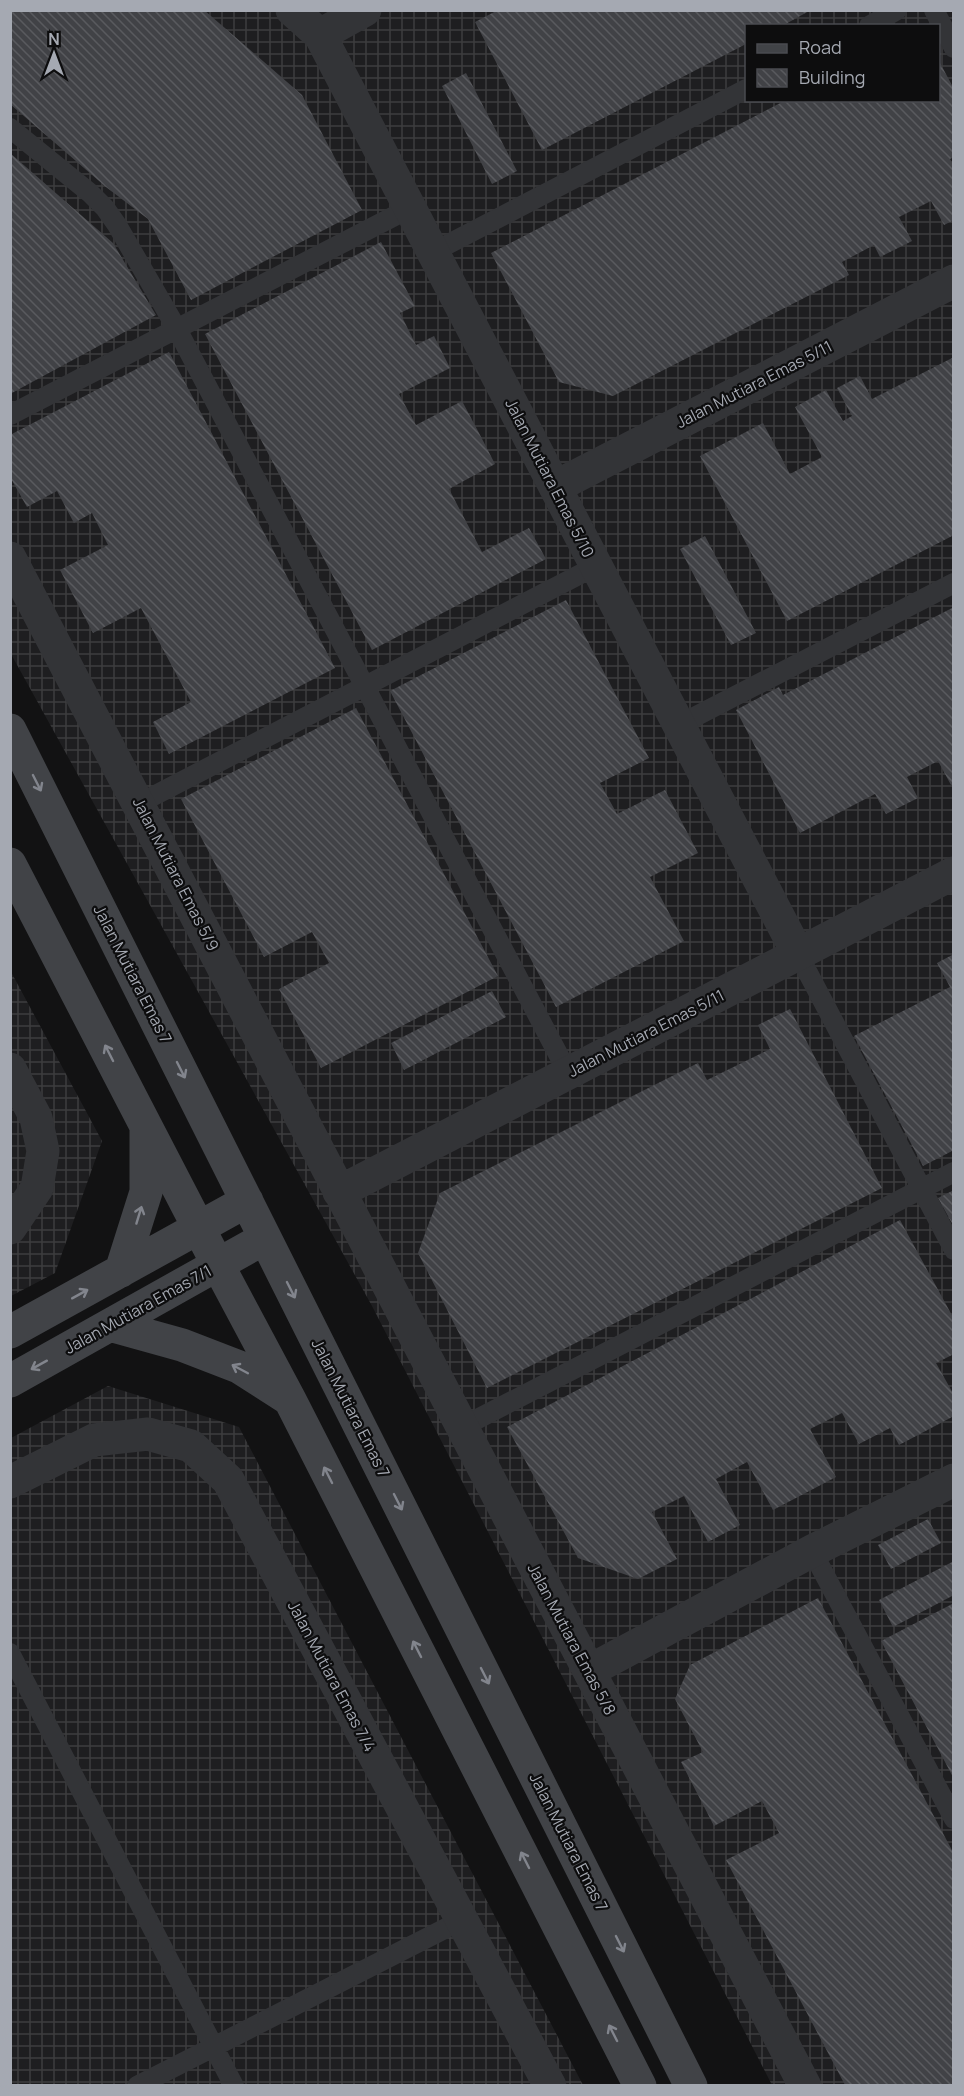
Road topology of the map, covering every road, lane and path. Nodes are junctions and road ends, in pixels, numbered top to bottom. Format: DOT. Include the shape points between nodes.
graph roads {
  1 [pos="292,10"];
  2 [pos="365,10"];
  3 [pos="897,10"];
  4 [pos="934,10"];
  5 [pos="872,24"];
  6 [pos="320,34"];
  7 [pos="954,48"];
  8 [pos="745,90"];
  9 [pos="10,128"];
  10 [pos="410,208"];
  11 [pos="433,252"];
  12 [pos="954,281"];
  13 [pos="177,329"];
  14 [pos="10,415"];
  15 [pos="555,487"];
  16 [pos="10,558"];
  17 [pos="596,566"];
  18 [pos="954,583"];
  19 [pos="365,686"];
  20 [pos="679,725"];
  21 [pos="10,730"];
  22 [pos="140,803"];
  23 [pos="10,864"];
  24 [pos="954,873"];
  25 [pos="798,954"];
  26 [pos="10,1069"];
  27 [pos="568,1073"];
  28 [pos="146,1124"];
  29 [pos="954,1172"];
  30 [pos="922,1189"];
  31 [pos="339,1192"];
  32 [pos="247,1201"];
  33 [pos="10,1228"];
  34 [pos="199,1228"];
  35 [pos="265,1238"];
  36 [pos="954,1250"];
  37 [pos="218,1265"];
  38 [pos="121,1271"];
  39 [pos="110,1325"];
  40 [pos="10,1332"];
  41 [pos="10,1381"];
  42 [pos="290,1400"];
  43 [pos="462,1427"];
  44 [pos="954,1480"];
  45 [pos="10,1482"];
  46 [pos="812,1551"];
  47 [pos="10,1653"];
  48 [pos="589,1671"];
  49 [pos="954,1819"];
  50 [pos="462,1920"];
  51 [pos="213,2046"];
  52 [pos="136,2085"];
  53 [pos="234,2085"];
  54 [pos="550,2085"];
  55 [pos="640,2085"];
  56 [pos="691,2085"];
  57 [pos="805,2085"];
  1 -- 6 [label="street, Jalan Mutiara Emas 5/10"];
  2 -- 6 [label="street"];
  3 -- 5 [label="lane"];
  4 -- 7 [label="lane"];
  6 -- 10 [label="street, Jalan Mutiara Emas 5/10"];
  8 -- 11 [label="lane"];
  9 -- 13 [label="lane" via="105,208"];
  10 -- 11 [label="street, Jalan Mutiara Emas 5/10"];
  10 -- 13 [label="lane"];
  11 -- 15 [label="street, Jalan Mutiara Emas 5/10"];
  12 -- 15 [label="street, Jalan Mutiara Emas 5/11"];
  13 -- 14 [label="lane"];
  13 -- 19 [label="lane"];
  15 -- 17 [label="street, Jalan Mutiara Emas 5/10"];
  16 -- 22 [label="street, Jalan Mutiara Emas 5/9"];
  17 -- 19 [label="lane"];
  17 -- 20 [label="street, Jalan Mutiara Emas 5/10"];
  18 -- 20 [label="lane"];
  19 -- 22 [label="lane"];
  19 -- 27 [label="lane"];
  20 -- 25 [label="street, Jalan Mutiara Emas 5/10"];
  21 -- 32 [label="street, Jalan Mutiara Emas 7, one-way"];
  22 -- 31 [label="street, Jalan Mutiara Emas 5/9"];
  28 -- 23 [label="street, one-way"];
  24 -- 25 [label="street, Jalan Mutiara Emas 5/11"];
  25 -- 27 [label="street, Jalan Mutiara Emas 5/11"];
  25 -- 30 [label="lane"];
  26 -- 33 [label="street" via="36,1118 43,1151 37,1188"];
  27 -- 31 [label="street, Jalan Mutiara Emas 5/11"];
  28 -- 34 [label="street"];
  38 -- 28 [label="street, one-way" via="146,1192"];
  29 -- 30 [label="lane"];
  30 -- 36 [label="lane"];
  30 -- 43 [label="lane"];
  31 -- 43 [label="street, Jalan Mutiara Emas 5/8"];
  32 -- 34 [label="street"];
  32 -- 35 [label="street, Jalan Mutiara Emas 7"];
  34 -- 37 [label="street"];
  34 -- 38 [label="street"];
  35 -- 37 [label="street, Jalan Mutiara Emas 7/1"];
  35 -- 56 [label="street, Jalan Mutiara Emas 7, one-way"];
  37 -- 39 [label="street, Jalan Mutiara Emas 7/1"];
  37 -- 42 [label="street"];
  40 -- 38 [label="street, one-way"];
  39 -- 41 [label="street, Jalan Mutiara Emas 7/1, one-way"];
  42 -- 39 [label="street, one-way" via="239,1367 182,1345"];
  55 -- 42 [label="street, one-way"];
  43 -- 48 [label="street, Jalan Mutiara Emas 5/8"];
  44 -- 46 [label="street"];
  45 -- 50 [label="street, Jalan Mutiara Emas 7/4" via="94,1440 148,1434 191,1446 228,1479"];
  46 -- 48 [label="street"];
  46 -- 49 [label="lane"];
  47 -- 51 [label="lane"];
  48 -- 57 [label="street, Jalan Mutiara Emas 5/8"];
  50 -- 51 [label="lane"];
  50 -- 54 [label="street, Jalan Mutiara Emas 7/4"];
  51 -- 52 [label="lane"];
  51 -- 53 [label="lane"];
}
